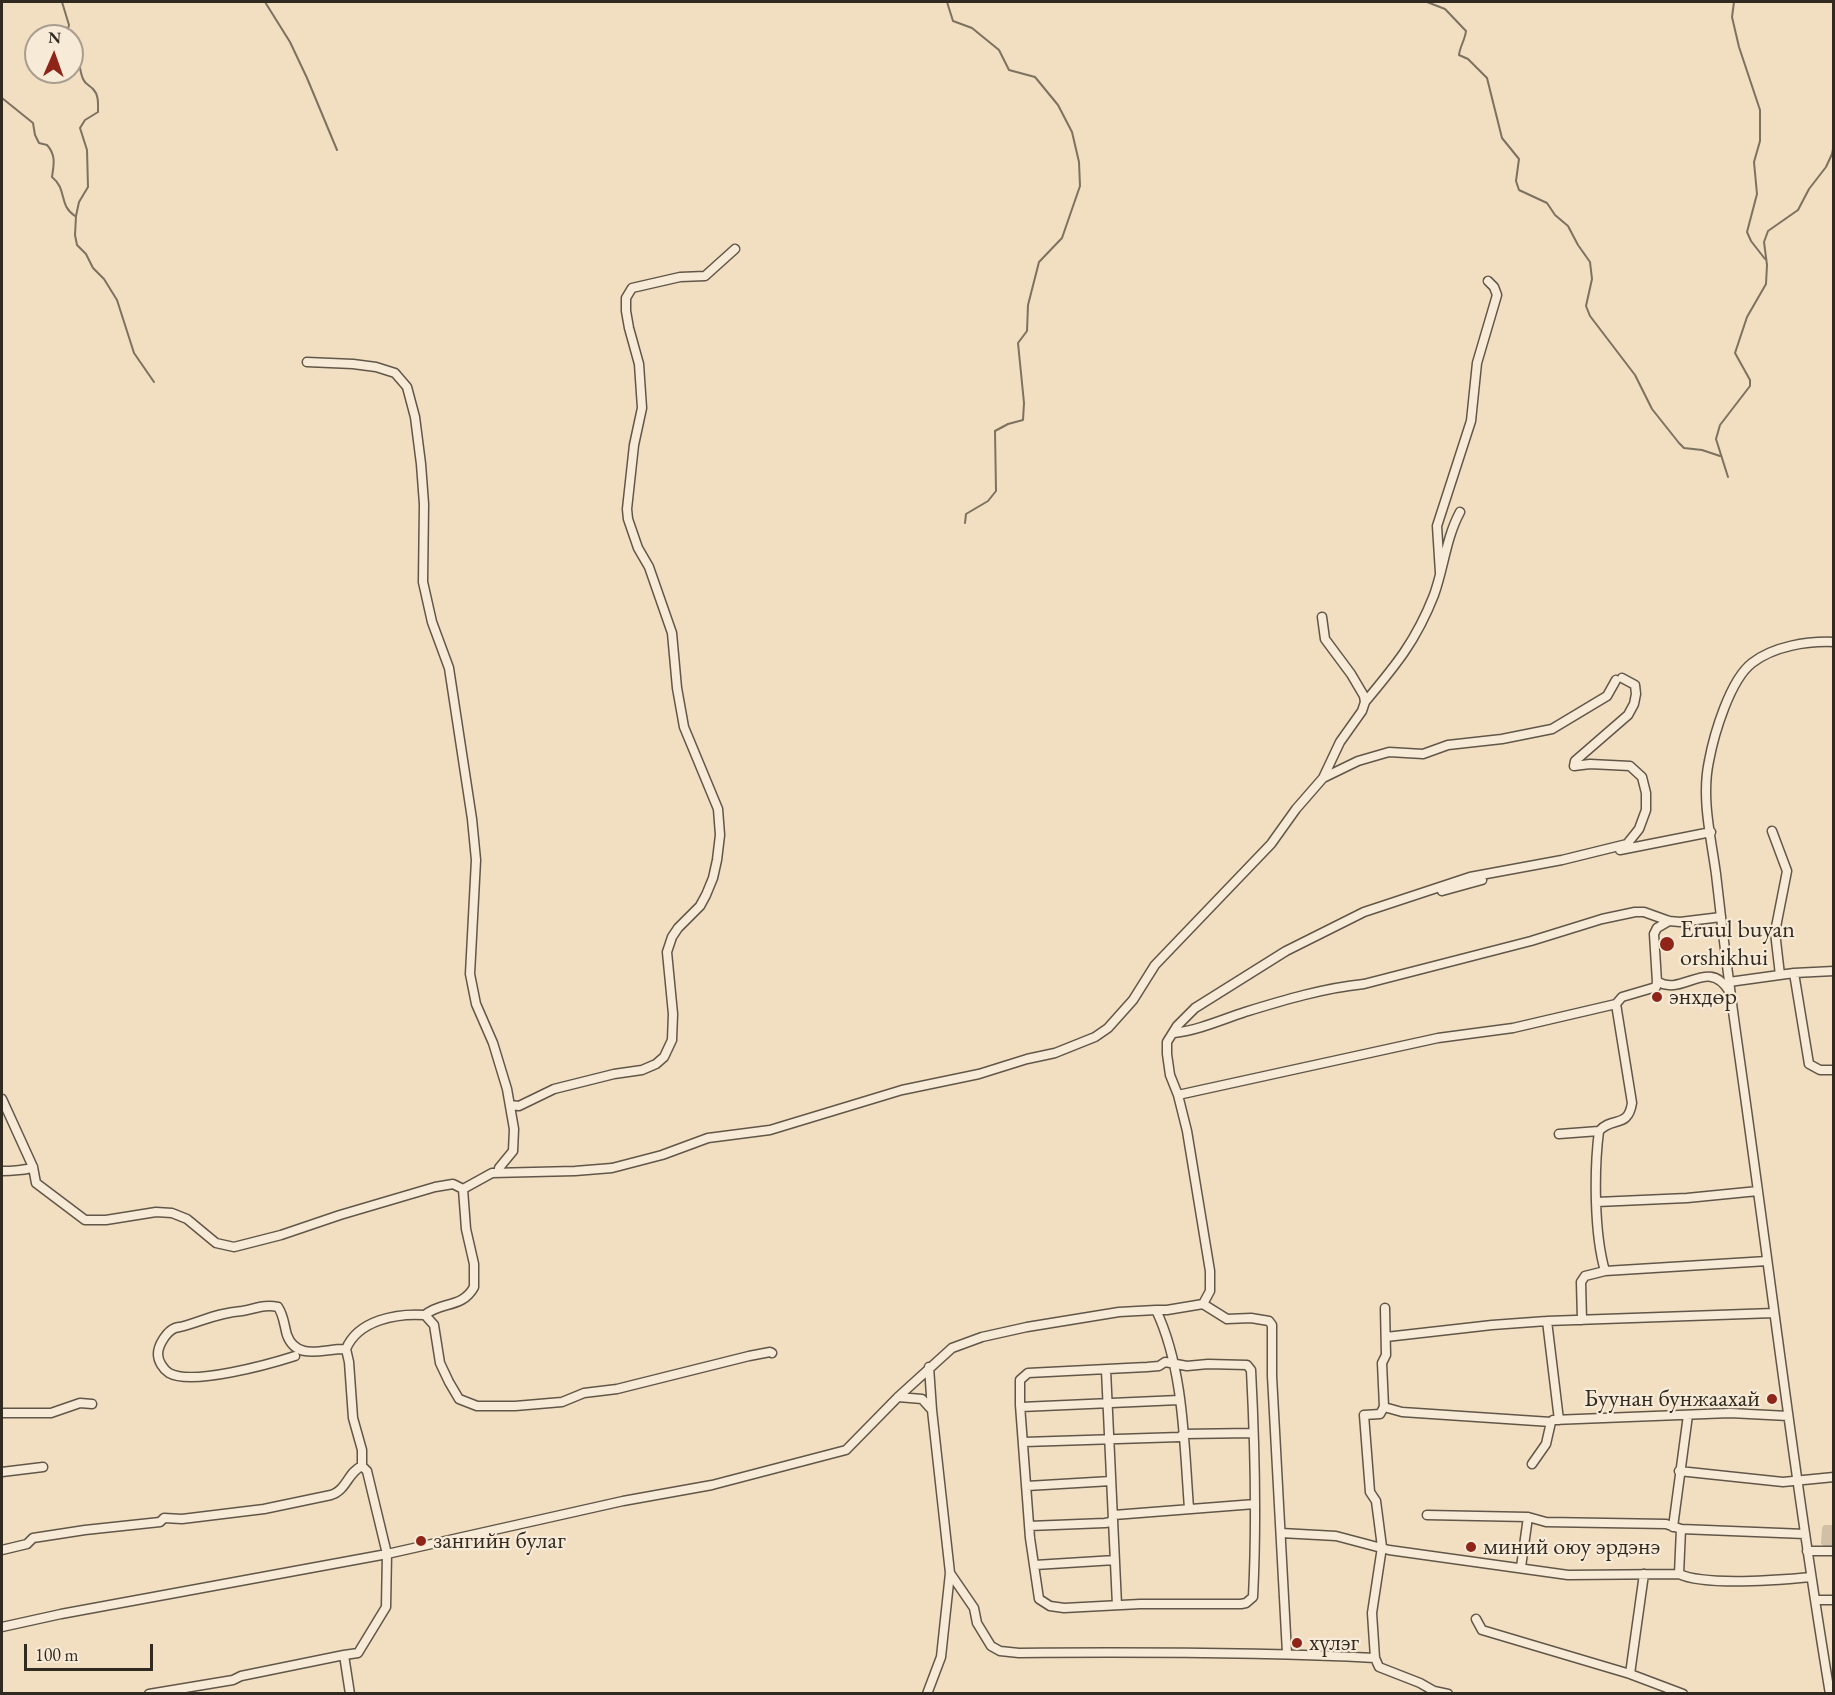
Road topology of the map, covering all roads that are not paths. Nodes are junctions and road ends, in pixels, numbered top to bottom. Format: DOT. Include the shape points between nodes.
graph roads {
  1 [pos="735,249"];
  2 [pos="1488,281"];
  3 [pos="307,362"];
  4 [pos="1460,512"];
  5 [pos="1440,573"];
  6 [pos="1322,617"];
  7 [pos="1833,642"];
  8 [pos="1365,702"];
  9 [pos="1323,778"];
  10 [pos="1772,831"];
  11 [pos="1711,832"];
  12 [pos="1404,900"];
  13 [pos="1721,917"];
  14 [pos="1668,921"];
  15 [pos="1833,971"];
  16 [pos="1794,973"];
  17 [pos="1780,975"];
  18 [pos="1657,981"];
  19 [pos="1729,982"];
  20 [pos="1730,992"];
  21 [pos="1616,1004"];
  22 [pos="1174,1033"];
  23 [pos="1833,1070"];
  24 [pos="1178,1095"];
  25 [pos="2,1099"];
  26 [pos="510,1105"];
  27 [pos="1599,1131"];
  28 [pos="1558,1134"];
  29 [pos="33,1167"];
  30 [pos="2,1171"];
  31 [pos="499,1173"];
  32 [pos="463,1189"];
  33 [pos="1758,1191"];
  34 [pos="1597,1202"];
  35 [pos="1767,1261"];
  36 [pos="1605,1270"];
  37 [pos="1203,1304"];
  38 [pos="1385,1308"];
  39 [pos="1156,1310"];
  40 [pos="1774,1313"];
  41 [pos="425,1315"];
  42 [pos="1582,1320"];
  43 [pos="1548,1321"];
  44 [pos="1386,1337"];
  45 [pos="346,1349"];
  46 [pos="772,1353"];
  47 [pos="296,1356"];
  48 [pos="1173,1363"];
  49 [pos="929,1367"];
  50 [pos="1106,1370"];
  51 [pos="898,1396"];
  52 [pos="1179,1400"];
  53 [pos="92,1404"];
  54 [pos="1106,1404"];
  55 [pos="1021,1407"];
  56 [pos="1384,1407"];
  57 [pos="932,1410"];
  58 [pos="2,1413"];
  59 [pos="1688,1414"];
  60 [pos="1788,1416"];
  61 [pos="1555,1421"];
  62 [pos="1253,1433"];
  63 [pos="1183,1434"];
  64 [pos="1109,1440"];
  65 [pos="1024,1442"];
  66 [pos="1532,1464"];
  67 [pos="362,1466"];
  68 [pos="43,1467"];
  69 [pos="1679,1471"];
  70 [pos="2,1472"];
  71 [pos="1833,1477"];
  72 [pos="1110,1481"];
  73 [pos="1796,1481"];
  74 [pos="1027,1486"];
  75 [pos="1255,1504"];
  76 [pos="1189,1508"];
  77 [pos="1427,1515"];
  78 [pos="1528,1517"];
  79 [pos="1112,1519"];
  80 [pos="1029,1526"];
  81 [pos="1677,1528"];
  82 [pos="1281,1533"];
  83 [pos="1805,1534"];
  84 [pos="1382,1547"];
  85 [pos="2,1550"];
  86 [pos="1807,1551"];
  87 [pos="1833,1551"];
  88 [pos="387,1554"];
  89 [pos="1115,1560"];
  90 [pos="1035,1565"];
  91 [pos="1521,1567"];
  92 [pos="950,1573"];
  93 [pos="1644,1574"];
  94 [pos="1679,1574"];
  95 [pos="1811,1577"];
  96 [pos="1815,1600"];
  97 [pos="1833,1600"];
  98 [pos="1117,1605"];
  99 [pos="1476,1619"];
  100 [pos="2,1627"];
  101 [pos="1287,1653"];
  102 [pos="344,1655"];
  103 [pos="1375,1658"];
  104 [pos="1630,1674"];
  105 [pos="1434,1692"];
  106 [pos="149,1694"];
  107 [pos="350,1694"];
  108 [pos="927,1694"];
  109 [pos="1448,1694"];
  110 [pos="1683,1694"];
  111 [pos="1830,1694"];
  1 -- 26 [label="street" via="705,276 680,277 632,288 626,298 639,364 642,408 634,445 628,519 672,633 681,717 720,821 711,886 700,906 672,937 667,951 673,1000 672,1040 664,1057 642,1070 554,1089 519,1107"];
  2 -- 5 [label="street" via="1497,295 1477,363 1471,421 1437,526"];
  3 -- 26 [label="street" via="376,367 395,373 407,387 422,473 423,582 449,668 472,819 476,860 470,956 472,989 493,1042"];
  4 -- 5 [label="street"];
  5 -- 8 [label="street" via="1414,640"];
  6 -- 8 [label="street" via="1325,639 1351,674"];
  7 -- 11 [label="street" via="1788,646 1761,657 1742,674 1724,710 1709,761 1706,781"];
  8 -- 9 [label="street"];
  9 -- 12 [label="street" via="1389,752 1423,754 1448,745 1552,729 1607,696 1619,679 1635,685 1634,704 1628,715 1574,766 1630,766 1642,777 1646,810 1640,829 1627,843 1470,877"];
  9 -- 31 [label="street" via="1271,844 1155,965 1117,1019 1095,1036 1054,1053 979,1074 902,1090 770,1130 708,1138 612,1168"];
  10 -- 17 [label="street" via="1787,871 1775,932"];
  11 -- 12 [label="street" via="1500,875"];
  11 -- 13 [label="street"];
  12 -- 22 [label="street" via="1353,917 1286,951 1195,1008"];
  13 -- 14 [label="street"];
  13 -- 19 [label="street"];
  14 -- 18 [label="street" via="1654,934"];
  14 -- 22 [label="street" via="1644,912 1602,919"];
  15 -- 16 [label="street"];
  16 -- 17 [label="street"];
  16 -- 23 [label="street" via="1809,1064 1820,1070"];
  17 -- 19 [label="street"];
  18 -- 20 [label="street" via="1673,985 1712,976 1724,982"];
  18 -- 21 [label="street" via="1656,987 1622,997"];
  19 -- 20 [label="street"];
  20 -- 33 [label="street"];
  21 -- 24 [label="street"];
  21 -- 27 [label="street" via="1631,1112 1624,1121 1605,1124"];
  22 -- 24 [label="street" via="1166,1046 1170,1075"];
  24 -- 37 [label="street" via="1210,1271 1210,1291"];
  25 -- 29 [label="street"];
  26 -- 31 [label="street" via="513,1151"];
  27 -- 28 [label="street"];
  27 -- 34 [label="street"];
  29 -- 30 [label="street" via="26,1171"];
  29 -- 32 [label="street" via="36,1183 85,1220 172,1213 187,1219 216,1243 234,1247 435,1187 453,1184"];
  31 -- 32 [label="street"];
  32 -- 41 [label="street" via="474,1287 461,1302 432,1309"];
  33 -- 34 [label="street"];
  33 -- 35 [label="street"];
  34 -- 36 [label="street"];
  35 -- 36 [label="street"];
  35 -- 40 [label="street"];
  36 -- 42 [label="street" via="1585,1276 1581,1282"];
  37 -- 39 [label="street"];
  37 -- 82 [label="street" via="1227,1319 1251,1318 1272,1325"];
  38 -- 44 [label="street"];
  39 -- 48 [label="street"];
  39 -- 49 [label="street" via="1102,1315 982,1337 952,1348"];
  40 -- 42 [label="street"];
  40 -- 60 [label="street"];
  41 -- 45 [label="street" via="380,1320 362,1329"];
  41 -- 46 [label="street" via="434,1325 440,1362 449,1382 459,1399 477,1406 562,1402 584,1393"];
  42 -- 43 [label="street"];
  43 -- 44 [label="street"];
  43 -- 61 [label="street"];
  44 -- 56 [label="street" via="1382,1363"];
  45 -- 47 [label="street" via="298,1350 290,1342 278,1307 264,1305 174,1328 158,1349 162,1366 170,1373 196,1377 246,1370"];
  45 -- 67 [label="street"];
  48 -- 50 [label="street"];
  48 -- 52 [label="street"];
  48 -- 62 [label="street" via="1246,1365 1251,1370 1254,1390"];
  49 -- 51 [label="street"];
  49 -- 57 [label="street"];
  50 -- 54 [label="street"];
  50 -- 55 [label="street" via="1028,1373 1020,1380"];
  51 -- 57 [label="street" via="922,1399"];
  51 -- 88 [label="street" via="846,1450 712,1485"];
  52 -- 54 [label="street"];
  52 -- 63 [label="street"];
  53 -- 58 [label="street" via="80,1403 51,1413"];
  54 -- 55 [label="street"];
  54 -- 64 [label="street"];
  55 -- 65 [label="street"];
  56 -- 61 [label="street" via="1402,1412"];
  56 -- 84 [label="street" via="1380,1414 1364,1415 1363,1422 1370,1492 1376,1501"];
  57 -- 92 [label="street"];
  59 -- 60 [label="street"];
  59 -- 61 [label="street"];
  59 -- 69 [label="street"];
  60 -- 73 [label="street"];
  61 -- 66 [label="street"];
  62 -- 63 [label="street"];
  62 -- 75 [label="street"];
  63 -- 64 [label="street"];
  63 -- 76 [label="street"];
  64 -- 65 [label="street"];
  64 -- 72 [label="street"];
  65 -- 74 [label="street"];
  67 -- 85 [label="street" via="339,1493 331,1495 264,1509 164,1518 160,1522 33,1538 27,1544"];
  67 -- 88 [label="street" via="367,1471"];
  68 -- 70 [label="street"];
  69 -- 73 [label="street"];
  69 -- 81 [label="street"];
  71 -- 73 [label="street"];
  72 -- 74 [label="street"];
  72 -- 79 [label="street"];
  73 -- 83 [label="street"];
  74 -- 80 [label="street"];
  75 -- 76 [label="street"];
  75 -- 98 [label="street" via="1253,1597 1246,1603"];
  76 -- 79 [label="street" via="1114,1515"];
  77 -- 78 [label="street"];
  78 -- 81 [label="street" via="1546,1522 1666,1524"];
  78 -- 91 [label="street"];
  79 -- 80 [label="street" via="1105,1523"];
  79 -- 89 [label="street"];
  80 -- 90 [label="street"];
  81 -- 83 [label="street"];
  81 -- 94 [label="street"];
  82 -- 84 [label="street" via="1336,1536"];
  82 -- 101 [label="street"];
  83 -- 86 [label="street"];
  84 -- 91 [label="street"];
  84 -- 103 [label="street" via="1372,1613"];
  86 -- 87 [label="street"];
  86 -- 95 [label="street"];
  88 -- 100 [label="street"];
  88 -- 102 [label="street" via="386,1607 358,1653"];
  89 -- 90 [label="street"];
  89 -- 98 [label="street"];
  90 -- 98 [label="street" via="1037,1591 1045,1605"];
  91 -- 93 [label="street" via="1568,1575"];
  92 -- 101 [label="street" via="974,1608 977,1623 991,1646 1000,1651"];
  92 -- 108 [label="street" via="941,1657"];
  93 -- 94 [label="street"];
  93 -- 104 [label="street"];
  94 -- 95 [label="street" via="1688,1578 1741,1580"];
  95 -- 96 [label="street"];
  96 -- 97 [label="street"];
  96 -- 111 [label="street"];
  99 -- 104 [label="street" via="1482,1630"];
  101 -- 103 [label="street"];
  102 -- 106 [label="street"];
  102 -- 107 [label="street"];
  103 -- 105 [label="street" via="1379,1667"];
  104 -- 110 [label="street"];
  105 -- 109 [label="street"];
}
